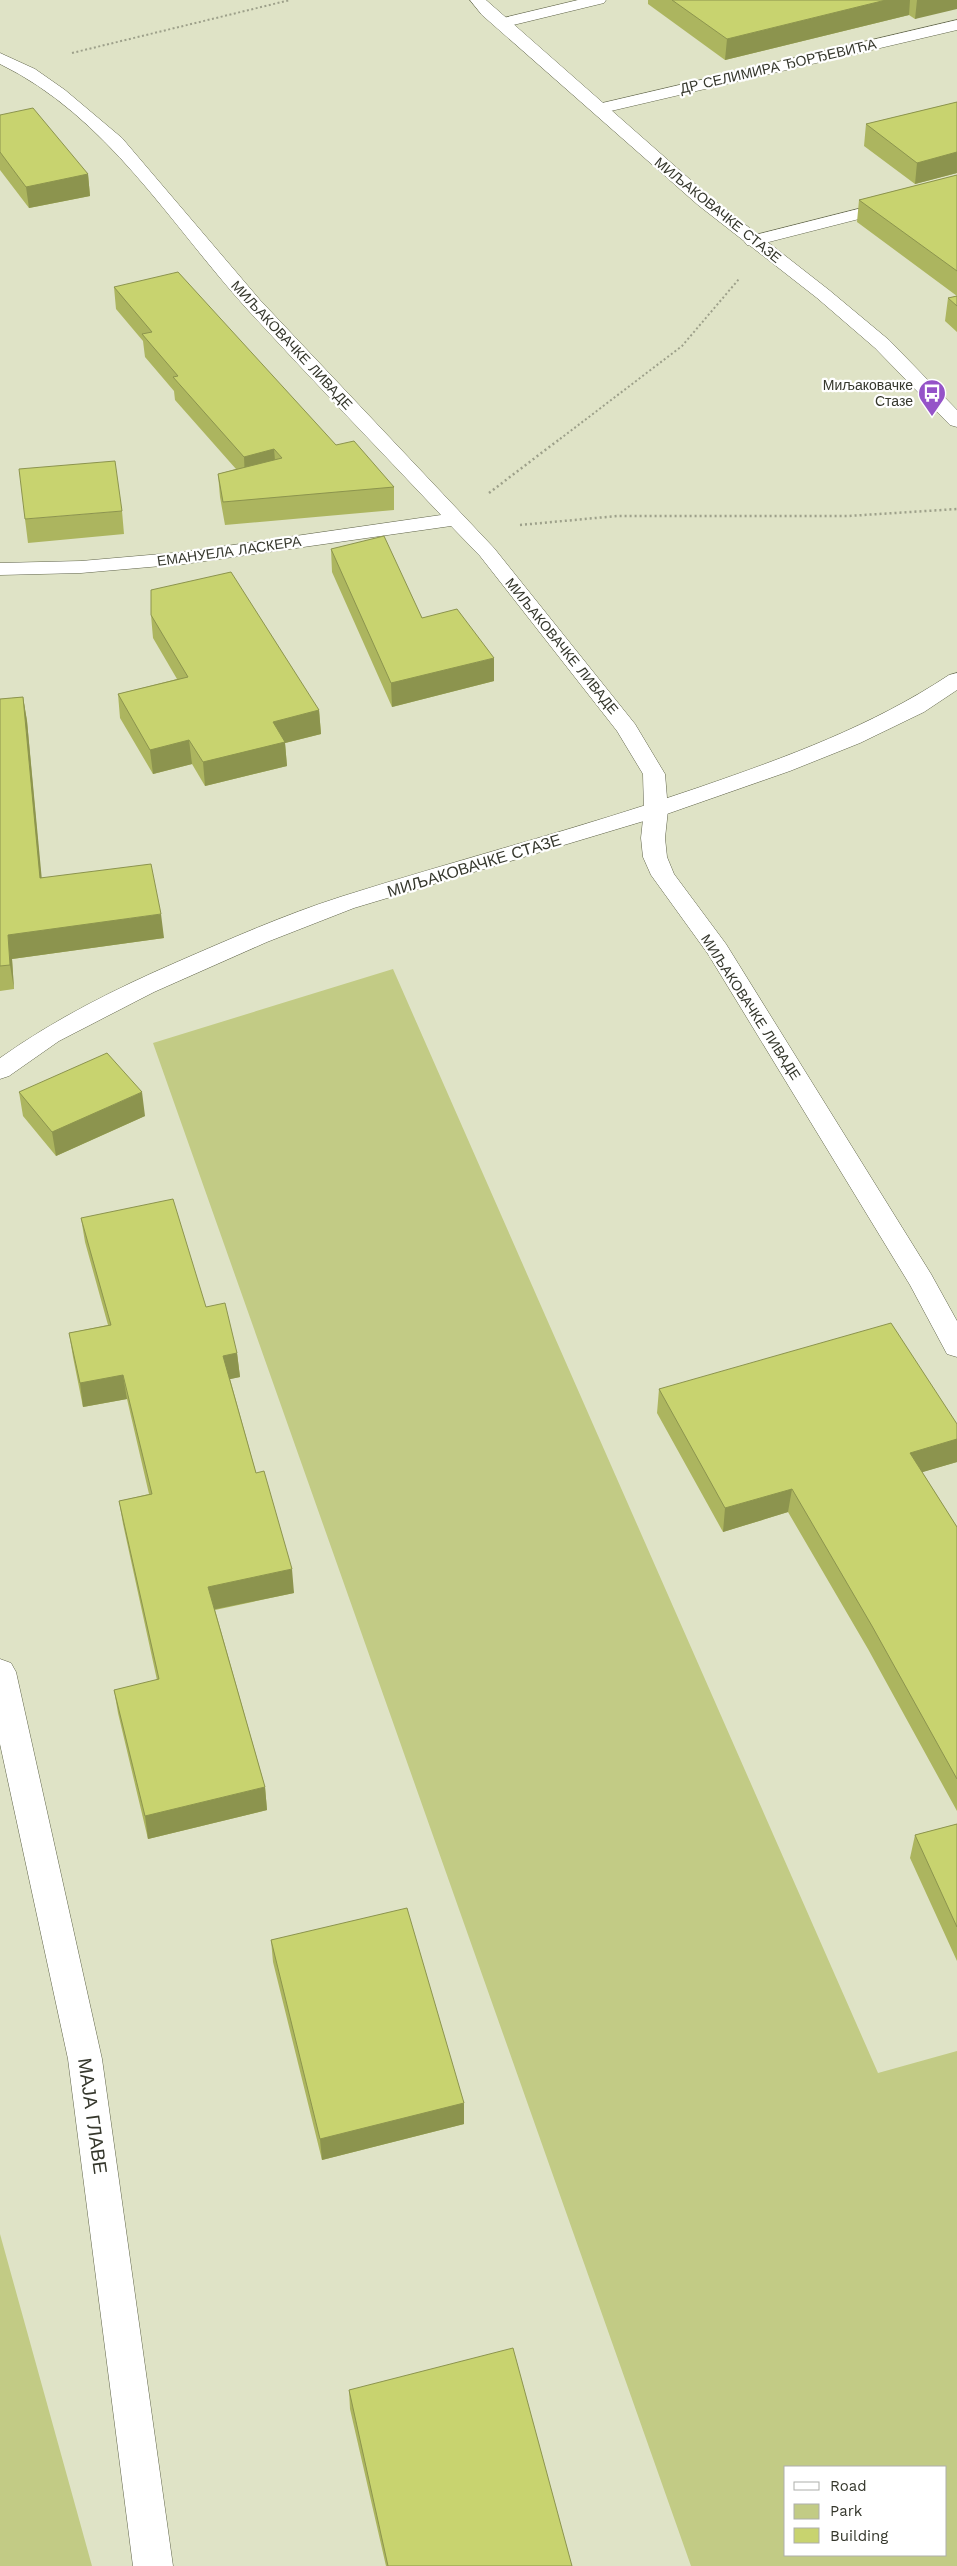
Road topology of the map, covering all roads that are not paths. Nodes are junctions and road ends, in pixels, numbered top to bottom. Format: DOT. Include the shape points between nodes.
graph roads {
  1 [pos="478,0"];
  2 [pos="598,0"];
  3 [pos="501,23"];
  4 [pos="957,25"];
  5 [pos="0,58"];
  6 [pos="598,109"];
  7 [pos="957,189"];
  8 [pos="753,241"];
  9 [pos="956,417"];
  10 [pos="462,524"];
  11 [pos="0,569"];
  12 [pos="957,680"];
  13 [pos="656,810"];
  14 [pos="0,1070"];
  15 [pos="957,1347"];
  16 [pos="0,1672"];
  17 [pos="153,2566"];
  1 -- 3 [label="street, МИЉАКОВАЧКЕ СТАЗЕ"];
  2 -- 3 [label="street"];
  3 -- 6 [label="street, МИЉАКОВАЧКЕ СТАЗЕ"];
  4 -- 6 [label="street, ДР СЕЛИМИРА ЂОРЂЕВИЋА"];
  5 -- 10 [label="street, МИЉАКОВАЧКЕ ЛИВАДЕ" via="59,92 116,142 259,311"];
  6 -- 8 [label="street, МИЉАКОВАЧКЕ СТАЗЕ"];
  7 -- 8 [label="street"];
  8 -- 9 [label="street, МИЉАКОВАЧКЕ СТАЗЕ" via="882,344"];
  10 -- 11 [label="street, ЕМАНУЕЛА ЛАСКЕРА" via="184,558 81,567"];
  10 -- 13 [label="street, МИЉАКОВАЧКЕ ЛИВАДЕ" via="627,729 654,774"];
  12 -- 13 [label="street, МИЉАКОВАЧКЕ СТАЗЕ" via="916,707 852,738"];
  13 -- 14 [label="street, МИЉАКОВАЧКЕ СТАЗЕ" via="346,903 258,936 145,986 50,1036"];
  13 -- 15 [label="street, МИЉАКОВАЧКЕ ЛИВАДЕ" via="655,857 663,875 717,950 785,1059 921,1281"];
  16 -- 17 [label="street, МАЈА ГЛАВЕ" via="86,2059"];
}
